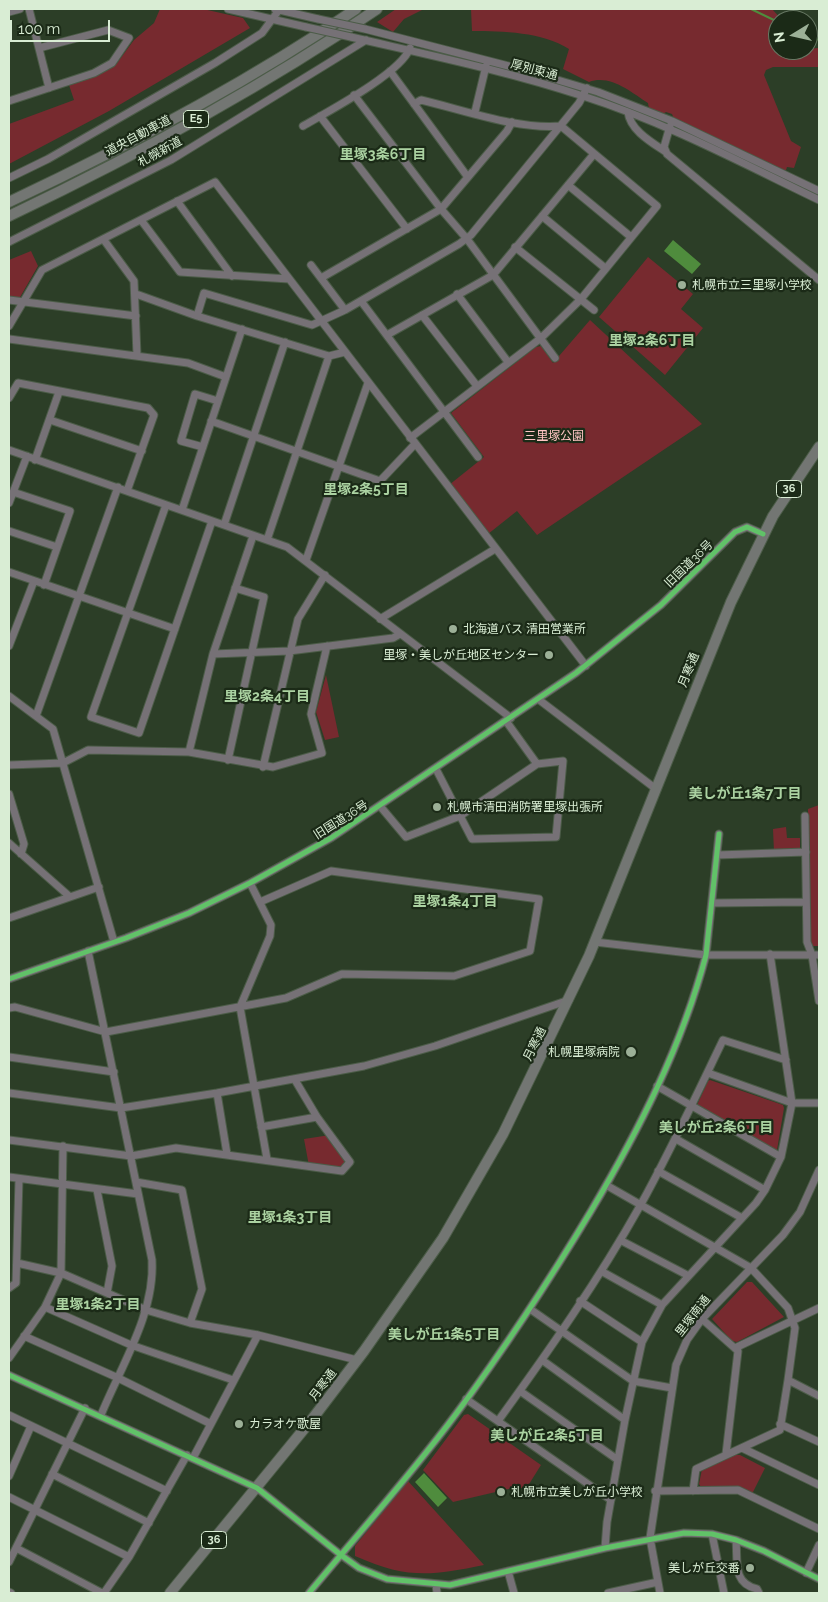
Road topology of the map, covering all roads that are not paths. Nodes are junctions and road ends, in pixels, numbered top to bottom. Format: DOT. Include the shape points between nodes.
graph roads {
  1 [pos="18,9"];
  2 [pos="29,9"];
  3 [pos="228,9"];
  4 [pos="277,9"];
  5 [pos="356,9"];
  6 [pos="377,9"];
  7 [pos="9,12"];
  8 [pos="272,19"];
  9 [pos="366,40"];
  10 [pos="412,41"];
  11 [pos="39,48"];
  12 [pos="409,50"];
  13 [pos="487,61"];
  14 [pos="485,69"];
  15 [pos="390,71"];
  16 [pos="49,88"];
  17 [pos="587,88"];
  18 [pos="354,95"];
  19 [pos="583,96"];
  20 [pos="9,101"];
  21 [pos="414,104"];
  22 [pos="475,112"];
  23 [pos="628,112"];
  24 [pos="320,116"];
  25 [pos="672,120"];
  26 [pos="512,122"];
  27 [pos="303,126"];
  28 [pos="561,126"];
  29 [pos="669,129"];
  30 [pos="666,152"];
  31 [pos="594,154"];
  32 [pos="467,176"];
  33 [pos="9,178"];
  34 [pos="568,185"];
  35 [pos="819,191"];
  36 [pos="819,200"];
  37 [pos="177,201"];
  38 [pos="9,202"];
  39 [pos="441,209"];
  40 [pos="9,216"];
  41 [pos="542,216"];
  42 [pos="141,220"];
  43 [pos="407,229"];
  44 [pos="631,237"];
  45 [pos="467,239"];
  46 [pos="104,240"];
  47 [pos="9,242"];
  48 [pos="515,247"];
  49 [pos="311,265"];
  50 [pos="605,268"];
  51 [pos="493,275"];
  52 [pos="232,276"];
  53 [pos="321,278"];
  54 [pos="289,279"];
  55 [pos="819,280"];
  56 [pos="136,294"];
  57 [pos="457,294"];
  58 [pos="581,299"];
  59 [pos="9,300"];
  60 [pos="361,301"];
  61 [pos="23,302"];
  62 [pos="345,310"];
  63 [pos="594,310"];
  64 [pos="422,315"];
  65 [pos="136,316"];
  66 [pos="197,316"];
  67 [pos="322,322"];
  68 [pos="9,326"];
  69 [pos="242,329"];
  70 [pos="387,335"];
  71 [pos="541,338"];
  72 [pos="9,339"];
  73 [pos="285,342"];
  74 [pos="345,352"];
  75 [pos="137,355"];
  76 [pos="329,356"];
  77 [pos="555,358"];
  78 [pos="508,362"];
  79 [pos="226,376"];
  80 [pos="368,382"];
  81 [pos="477,386"];
  82 [pos="59,392"];
  83 [pos="9,398"];
  84 [pos="218,401"];
  85 [pos="444,412"];
  86 [pos="50,420"];
  87 [pos="212,421"];
  88 [pos="254,435"];
  89 [pos="412,441"];
  90 [pos="819,446"];
  91 [pos="203,448"];
  92 [pos="9,450"];
  93 [pos="297,450"];
  94 [pos="142,451"];
  95 [pos="27,456"];
  96 [pos="478,457"];
  97 [pos="35,460"];
  98 [pos="339,465"];
  99 [pos="118,487"];
  100 [pos="127,491"];
  101 [pos="13,492"];
  102 [pos="9,503"];
  103 [pos="166,504"];
  104 [pos="182,510"];
  105 [pos="212,521"];
  106 [pos="224,525"];
  107 [pos="9,531"];
  108 [pos="763,534"];
  109 [pos="253,536"];
  110 [pos="267,540"];
  111 [pos="57,547"];
  112 [pos="495,549"];
  113 [pos="306,560"];
  114 [pos="9,572"];
  115 [pos="325,575"];
  116 [pos="34,581"];
  117 [pos="44,585"];
  118 [pos="236,588"];
  119 [pos="80,597"];
  120 [pos="129,613"];
  121 [pos="380,618"];
  122 [pos="175,629"];
  123 [pos="400,634"];
  124 [pos="9,646"];
  125 [pos="327,646"];
  126 [pos="289,651"];
  127 [pos="252,652"];
  128 [pos="213,654"];
  129 [pos="586,666"];
  130 [pos="9,696"];
  131 [pos="538,699"];
  132 [pos="36,716"];
  133 [pos="508,720"];
  134 [pos="189,752"];
  135 [pos="228,760"];
  136 [pos="63,763"];
  137 [pos="537,764"];
  138 [pos="9,765"];
  139 [pos="263,767"];
  140 [pos="436,769"];
  141 [pos="656,789"];
  142 [pos="9,794"];
  143 [pos="380,806"];
  144 [pos="460,816"];
  145 [pos="805,816"];
  146 [pos="719,834"];
  147 [pos="9,843"];
  148 [pos="806,852"];
  149 [pos="21,854"];
  150 [pos="717,855"];
  151 [pos="250,883"];
  152 [pos="99,887"];
  153 [pos="69,896"];
  154 [pos="260,902"];
  155 [pos="712,902"];
  156 [pos="806,902"];
  157 [pos="9,917"];
  158 [pos="114,942"];
  159 [pos="595,942"];
  160 [pos="88,951"];
  161 [pos="770,954"];
  162 [pos="706,955"];
  163 [pos="815,955"];
  164 [pos="9,979"];
  165 [pos="819,999"];
  166 [pos="569,1000"];
  167 [pos="240,1007"];
  168 [pos="9,1008"];
  169 [pos="106,1032"];
  170 [pos="9,1057"];
  171 [pos="786,1060"];
  172 [pos="114,1072"];
  173 [pos="708,1073"];
  174 [pos="294,1080"];
  175 [pos="657,1086"];
  176 [pos="254,1087"];
  177 [pos="9,1093"];
  178 [pos="217,1094"];
  179 [pos="792,1103"];
  180 [pos="819,1103"];
  181 [pos="691,1107"];
  182 [pos="121,1108"];
  183 [pos="317,1117"];
  184 [pos="261,1127"];
  185 [pos="9,1140"];
  186 [pos="676,1140"];
  187 [pos="63,1146"];
  188 [pos="227,1154"];
  189 [pos="130,1156"];
  190 [pos="781,1157"];
  191 [pos="267,1159"];
  192 [pos="819,1170"];
  193 [pos="658,1171"];
  194 [pos="9,1177"];
  195 [pos="19,1179"];
  196 [pos="136,1182"];
  197 [pos="62,1184"];
  198 [pos="606,1186"];
  199 [pos="97,1190"];
  200 [pos="765,1190"];
  201 [pos="138,1194"];
  202 [pos="640,1206"];
  203 [pos="742,1218"];
  204 [pos="620,1240"];
  205 [pos="715,1247"];
  206 [pos="17,1263"];
  207 [pos="751,1268"];
  208 [pos="601,1271"];
  209 [pos="61,1273"];
  210 [pos="687,1275"];
  211 [pos="9,1288"];
  212 [pos="107,1293"];
  213 [pos="580,1301"];
  214 [pos="662,1305"];
  215 [pos="45,1307"];
  216 [pos="819,1308"];
  217 [pos="530,1309"];
  218 [pos="146,1310"];
  219 [pos="702,1319"];
  220 [pos="794,1320"];
  221 [pos="190,1323"];
  222 [pos="562,1330"];
  223 [pos="258,1335"];
  224 [pos="24,1336"];
  225 [pos="642,1342"];
  226 [pos="131,1344"];
  227 [pos="735,1348"];
  228 [pos="9,1358"];
  229 [pos="357,1360"];
  230 [pos="542,1360"];
  231 [pos="9,1375"];
  232 [pos="116,1377"];
  233 [pos="233,1380"];
  234 [pos="788,1380"];
  235 [pos="633,1381"];
  236 [pos="672,1388"];
  237 [pos="520,1391"];
  238 [pos="819,1396"];
  239 [pos="466,1399"];
  240 [pos="85,1408"];
  241 [pos="9,1415"];
  242 [pos="101,1415"];
  243 [pos="625,1420"];
  244 [pos="498,1422"];
  245 [pos="209,1424"];
  246 [pos="780,1424"];
  247 [pos="31,1426"];
  248 [pos="68,1442"];
  249 [pos="819,1442"];
  250 [pos="742,1448"];
  251 [pos="726,1454"];
  252 [pos="190,1457"];
  253 [pos="618,1460"];
  254 [pos="52,1474"];
  255 [pos="9,1476"];
  256 [pos="819,1485"];
  257 [pos="257,1488"];
  258 [pos="167,1491"];
  259 [pos="656,1491"];
  260 [pos="693,1491"];
  261 [pos="9,1496"];
  262 [pos="610,1500"];
  263 [pos="35,1509"];
  264 [pos="150,1523"];
  265 [pos="819,1530"];
  266 [pos="712,1534"];
  267 [pos="650,1538"];
  268 [pos="736,1540"];
  269 [pos="819,1545"];
  270 [pos="16,1548"];
  271 [pos="605,1548"];
  272 [pos="341,1555"];
  273 [pos="129,1557"];
  274 [pos="9,1562"];
  275 [pos="508,1571"];
  276 [pos="806,1573"];
  277 [pos="819,1579"];
  278 [pos="658,1582"];
  279 [pos="436,1585"];
  280 [pos="312,1592"];
  281 [pos="103,1593"];
  282 [pos="170,1593"];
  283 [pos="437,1593"];
  284 [pos="514,1593"];
  285 [pos="608,1593"];
  286 [pos="660,1593"];
  287 [pos="724,1593"];
  288 [pos="759,1593"];
  1 -- 7 [label="street"];
  2 -- 11 [label="street"];
  3 -- 8 [label="street, 厚別東通"];
  4 -- 8 [label="street"];
  4 -- 10 [label="street, 厚別東通, bridge"];
  5 -- 38 [label="highway, 道央自動車道 / E5" via="227,88"];
  6 -- 40 [label="highway, 道央自動車道 / E5" via="230,100 69,188"];
  8 -- 9 [label="street, 厚別東通, bridge"];
  8 -- 33 [label="street" via="262,33 215,63"];
  9 -- 12 [label="street, 厚別東通"];
  9 -- 47 [label="street, 札幌新道" via="171,160"];
  10 -- 12 [label="street"];
  10 -- 13 [label="street, 厚別東通"];
  11 -- 16 [label="street"];
  11 -- 16 [label="street" via="108,30 129,38 112,63 94,73"];
  12 -- 14 [label="street, 厚別東通"];
  12 -- 15 [label="street" via="404,61"];
  13 -- 14 [label="street"];
  13 -- 17 [label="street, 厚別東通"];
  14 -- 19 [label="street, 厚別東通"];
  14 -- 22 [label="street"];
  15 -- 18 [label="street"];
  15 -- 21 [label="street"];
  16 -- 20 [label="street"];
  17 -- 19 [label="street"];
  17 -- 25 [label="street, 厚別東通"];
  18 -- 24 [label="street"];
  18 -- 39 [label="street"];
  19 -- 23 [label="street, 厚別東通"];
  19 -- 28 [label="street"];
  21 -- 22 [label="street" via="421,100"];
  21 -- 32 [label="street"];
  22 -- 26 [label="street"];
  23 -- 29 [label="street, 厚別東通"];
  23 -- 30 [label="street" via="629,121 635,128"];
  24 -- 27 [label="street"];
  24 -- 43 [label="street"];
  25 -- 29 [label="street"];
  25 -- 35 [label="street, 厚別東通"];
  26 -- 28 [label="street"];
  26 -- 32 [label="street"];
  28 -- 31 [label="street"];
  28 -- 45 [label="street"];
  29 -- 30 [label="street" via="664,143"];
  29 -- 36 [label="street, 厚別東通"];
  30 -- 55 [label="street"];
  31 -- 34 [label="street"];
  31 -- 44 [label="street" via="657,206"];
  32 -- 39 [label="street"];
  34 -- 41 [label="street"];
  34 -- 44 [label="street"];
  37 -- 42 [label="street"];
  37 -- 52 [label="street"];
  37 -- 54 [label="street" via="215,182"];
  39 -- 43 [label="street"];
  39 -- 45 [label="street"];
  41 -- 48 [label="street"];
  41 -- 50 [label="street"];
  42 -- 46 [label="street"];
  42 -- 52 [label="street" via="180,272"];
  43 -- 53 [label="street"];
  44 -- 50 [label="street"];
  45 -- 51 [label="street"];
  45 -- 60 [label="street"];
  46 -- 56 [label="street" via="134,281"];
  46 -- 61 [label="street" via="42,270"];
  48 -- 51 [label="street"];
  48 -- 58 [label="street"];
  49 -- 53 [label="street"];
  50 -- 58 [label="street"];
  51 -- 57 [label="street"];
  51 -- 71 [label="street"];
  52 -- 54 [label="street"];
  53 -- 62 [label="street"];
  54 -- 67 [label="street"];
  56 -- 65 [label="street"];
  56 -- 66 [label="street"];
  57 -- 64 [label="street"];
  57 -- 78 [label="street"];
  58 -- 63 [label="street"];
  58 -- 71 [label="street"];
  59 -- 61 [label="street"];
  60 -- 62 [label="street"];
  60 -- 70 [label="street"];
  61 -- 65 [label="street"];
  61 -- 68 [label="street"];
  62 -- 67 [label="street"];
  64 -- 70 [label="street"];
  64 -- 81 [label="street"];
  65 -- 75 [label="street"];
  66 -- 67 [label="street" via="204,293 312,326"];
  66 -- 69 [label="street"];
  67 -- 74 [label="street"];
  69 -- 73 [label="street"];
  69 -- 79 [label="street"];
  70 -- 85 [label="street"];
  71 -- 77 [label="street"];
  71 -- 78 [label="street"];
  72 -- 75 [label="street"];
  73 -- 76 [label="street"];
  73 -- 88 [label="street"];
  74 -- 76 [label="street"];
  74 -- 80 [label="street"];
  75 -- 79 [label="street" via="188,363"];
  76 -- 93 [label="street"];
  78 -- 81 [label="street"];
  79 -- 84 [label="street"];
  80 -- 89 [label="street"];
  80 -- 98 [label="street"];
  81 -- 85 [label="street"];
  82 -- 83 [label="street" via="18,383"];
  82 -- 86 [label="street"];
  82 -- 94 [label="street" via="148,408 154,415"];
  84 -- 87 [label="street"];
  84 -- 91 [label="street" via="195,394 181,440"];
  85 -- 89 [label="street"];
  85 -- 96 [label="street"];
  86 -- 94 [label="street"];
  86 -- 97 [label="street"];
  87 -- 88 [label="street"];
  87 -- 91 [label="street"];
  88 -- 93 [label="street"];
  88 -- 106 [label="street"];
  89 -- 98 [label="street" via="380,481"];
  89 -- 112 [label="street"];
  90 -- 108 [label="highway, 月寒通 / 36"];
  91 -- 104 [label="street"];
  92 -- 95 [label="street"];
  93 -- 98 [label="street"];
  93 -- 110 [label="street"];
  94 -- 100 [label="street"];
  95 -- 97 [label="street"];
  95 -- 101 [label="street"];
  97 -- 99 [label="street"];
  98 -- 113 [label="street"];
  99 -- 100 [label="street"];
  99 -- 119 [label="street"];
  100 -- 103 [label="street"];
  101 -- 102 [label="street"];
  101 -- 111 [label="street" via="70,511"];
  103 -- 104 [label="street"];
  103 -- 120 [label="street"];
  104 -- 105 [label="street"];
  105 -- 106 [label="street"];
  105 -- 122 [label="street"];
  106 -- 109 [label="street"];
  107 -- 111 [label="street"];
  108 -- 129 [label="street, 旧国道36号" via="747,527 735,532 661,605"];
  108 -- 141 [label="highway, 月寒通 / 36" via="721,624"];
  109 -- 110 [label="street"];
  109 -- 118 [label="street"];
  110 -- 113 [label="street"];
  111 -- 117 [label="street"];
  112 -- 121 [label="street"];
  112 -- 129 [label="street"];
  113 -- 115 [label="street"];
  114 -- 116 [label="street"];
  115 -- 121 [label="street"];
  115 -- 126 [label="street" via="298,619"];
  116 -- 117 [label="street"];
  116 -- 124 [label="street"];
  117 -- 119 [label="street"];
  118 -- 127 [label="street" via="264,597"];
  118 -- 128 [label="street"];
  119 -- 120 [label="street"];
  119 -- 132 [label="street"];
  120 -- 122 [label="street"];
  120 -- 122 [label="street" via="91,717 139,733"];
  121 -- 123 [label="street"];
  123 -- 125 [label="street" via="393,638"];
  123 -- 133 [label="street"];
  125 -- 126 [label="street"];
  125 -- 139 [label="street" via="311,714 322,753"];
  126 -- 127 [label="street"];
  126 -- 139 [label="street"];
  127 -- 128 [label="street"];
  127 -- 135 [label="street"];
  128 -- 134 [label="street"];
  129 -- 131 [label="street, 旧国道36号"];
  130 -- 132 [label="street"];
  131 -- 133 [label="street, 旧国道36号"];
  131 -- 141 [label="street"];
  132 -- 136 [label="street" via="53,728"];
  133 -- 137 [label="street"];
  133 -- 140 [label="street, 旧国道36号"];
  134 -- 135 [label="street"];
  134 -- 136 [label="street" via="88,750"];
  135 -- 139 [label="street"];
  136 -- 138 [label="street"];
  136 -- 152 [label="street"];
  137 -- 144 [label="street"];
  137 -- 144 [label="street" via="563,761 556,837 472,839"];
  140 -- 143 [label="street, 旧国道36号"];
  140 -- 144 [label="street"];
  141 -- 159 [label="highway, 月寒通 / 36"];
  142 -- 149 [label="street" via="24,844"];
  143 -- 144 [label="street" via="406,838"];
  143 -- 151 [label="street, 旧国道36号" via="305,854"];
  145 -- 148 [label="street"];
  146 -- 150 [label="street"];
  147 -- 149 [label="street"];
  148 -- 150 [label="street"];
  148 -- 156 [label="street"];
  149 -- 153 [label="street"];
  150 -- 155 [label="street"];
  151 -- 154 [label="street"];
  151 -- 158 [label="street, 旧国道36号" via="189,913"];
  152 -- 153 [label="street"];
  152 -- 158 [label="street"];
  153 -- 157 [label="street"];
  154 -- 167 [label="street" via="271,924 270,936"];
  154 -- 167 [label="street" via="331,872 539,899 530,951 454,976 342,974 286,998"];
  155 -- 156 [label="street"];
  155 -- 162 [label="street"];
  156 -- 163 [label="street" via="807,942"];
  158 -- 160 [label="street, 旧国道36号"];
  159 -- 162 [label="street"];
  159 -- 166 [label="highway, 月寒通 / 36"];
  160 -- 164 [label="street, 旧国道36号"];
  160 -- 169 [label="street"];
  161 -- 162 [label="street"];
  161 -- 163 [label="street"];
  161 -- 171 [label="street"];
  162 -- 175 [label="street" via="683,1029"];
  163 -- 165 [label="street"];
  166 -- 174 [label="street" via="426,1048 364,1066"];
  166 -- 229 [label="highway, 月寒通 / 36" via="503,1134 443,1238"];
  167 -- 169 [label="street"];
  167 -- 176 [label="street"];
  168 -- 169 [label="street"];
  169 -- 172 [label="street"];
  170 -- 172 [label="street"];
  171 -- 173 [label="street" via="724,1040"];
  171 -- 179 [label="street"];
  172 -- 182 [label="street"];
  173 -- 179 [label="street"];
  173 -- 181 [label="street"];
  174 -- 176 [label="street"];
  174 -- 183 [label="street"];
  175 -- 181 [label="street"];
  175 -- 198 [label="street"];
  176 -- 178 [label="street"];
  176 -- 184 [label="street"];
  177 -- 182 [label="street"];
  178 -- 182 [label="street"];
  178 -- 188 [label="street"];
  179 -- 180 [label="street"];
  179 -- 190 [label="street"];
  181 -- 186 [label="street"];
  181 -- 190 [label="street"];
  182 -- 189 [label="street"];
  183 -- 184 [label="street"];
  183 -- 191 [label="street" via="350,1162 342,1171"];
  184 -- 191 [label="street"];
  185 -- 187 [label="street"];
  186 -- 193 [label="street"];
  186 -- 200 [label="street"];
  187 -- 189 [label="street"];
  187 -- 197 [label="street"];
  188 -- 189 [label="street" via="176,1148"];
  188 -- 191 [label="street"];
  189 -- 196 [label="street"];
  190 -- 200 [label="street"];
  192 -- 207 [label="street, 里塚南通" via="800,1212"];
  193 -- 202 [label="street"];
  193 -- 203 [label="street"];
  194 -- 195 [label="street"];
  195 -- 197 [label="street"];
  195 -- 206 [label="street"];
  196 -- 201 [label="street"];
  196 -- 221 [label="street" via="182,1190 202,1289"];
  197 -- 199 [label="street"];
  197 -- 209 [label="street"];
  198 -- 202 [label="street"];
  198 -- 217 [label="street"];
  199 -- 201 [label="street"];
  199 -- 212 [label="street" via="112,1266"];
  200 -- 203 [label="street"];
  201 -- 218 [label="street" via="152,1260 153,1281"];
  202 -- 204 [label="street"];
  202 -- 205 [label="street"];
  203 -- 205 [label="street"];
  204 -- 208 [label="street"];
  204 -- 210 [label="street"];
  205 -- 207 [label="street"];
  205 -- 210 [label="street"];
  206 -- 209 [label="street"];
  206 -- 211 [label="street" via="16,1283"];
  207 -- 219 [label="street, 里塚南通"];
  207 -- 220 [label="street" via="788,1308"];
  208 -- 213 [label="street"];
  208 -- 214 [label="street"];
  209 -- 212 [label="street"];
  209 -- 215 [label="street"];
  210 -- 214 [label="street"];
  212 -- 218 [label="street"];
  213 -- 222 [label="street"];
  213 -- 225 [label="street"];
  214 -- 225 [label="street"];
  215 -- 224 [label="street"];
  215 -- 226 [label="street"];
  216 -- 220 [label="street"];
  217 -- 222 [label="street"];
  217 -- 239 [label="street"];
  218 -- 221 [label="street"];
  218 -- 226 [label="street"];
  219 -- 227 [label="street"];
  219 -- 236 [label="street, 里塚南通" via="676,1364"];
  220 -- 227 [label="street"];
  220 -- 234 [label="street"];
  221 -- 223 [label="street"];
  222 -- 230 [label="street"];
  222 -- 235 [label="street"];
  223 -- 229 [label="street"];
  223 -- 233 [label="street"];
  224 -- 228 [label="street"];
  224 -- 232 [label="street"];
  225 -- 235 [label="street"];
  226 -- 232 [label="street"];
  226 -- 233 [label="street"];
  227 -- 251 [label="street" via="738,1351"];
  229 -- 257 [label="highway, 月寒通 / 36"];
  230 -- 237 [label="street"];
  230 -- 243 [label="street"];
  231 -- 240 [label="street"];
  232 -- 242 [label="street"];
  232 -- 245 [label="street"];
  233 -- 245 [label="street"];
  234 -- 238 [label="street"];
  234 -- 246 [label="street"];
  235 -- 236 [label="street"];
  235 -- 243 [label="street"];
  236 -- 259 [label="street, 里塚南通"];
  237 -- 244 [label="street"];
  237 -- 253 [label="street"];
  239 -- 244 [label="street"];
  239 -- 272 [label="street"];
  240 -- 242 [label="street"];
  240 -- 248 [label="street"];
  241 -- 247 [label="street"];
  242 -- 252 [label="street"];
  243 -- 253 [label="street"];
  244 -- 262 [label="street"];
  245 -- 252 [label="street"];
  246 -- 249 [label="street"];
  246 -- 250 [label="street" via="780,1430"];
  247 -- 248 [label="street"];
  247 -- 255 [label="street"];
  248 -- 254 [label="street"];
  248 -- 258 [label="street"];
  250 -- 251 [label="street"];
  250 -- 256 [label="street"];
  251 -- 260 [label="street" via="696,1469"];
  252 -- 257 [label="street"];
  252 -- 258 [label="street"];
  253 -- 262 [label="street"];
  254 -- 263 [label="street"];
  254 -- 264 [label="street"];
  257 -- 272 [label="street"];
  257 -- 282 [label="highway, 月寒通 / 36"];
  258 -- 264 [label="street"];
  259 -- 260 [label="street"];
  259 -- 267 [label="street, 里塚南通"];
  260 -- 265 [label="street" via="738,1490"];
  261 -- 263 [label="street"];
  262 -- 271 [label="street"];
  263 -- 270 [label="street"];
  263 -- 273 [label="street"];
  264 -- 273 [label="street"];
  266 -- 267 [label="street" via="684,1533"];
  266 -- 268 [label="street"];
  266 -- 287 [label="street"];
  267 -- 271 [label="street"];
  267 -- 278 [label="street, 里塚南通"];
  268 -- 276 [label="street"];
  268 -- 288 [label="street" via="739,1578"];
  269 -- 276 [label="street"];
  270 -- 274 [label="street"];
  270 -- 281 [label="street"];
  271 -- 275 [label="street"];
  272 -- 279 [label="street" via="359,1568 387,1579"];
  272 -- 280 [label="street"];
  273 -- 281 [label="street"];
  275 -- 279 [label="street" via="450,1585"];
  275 -- 284 [label="street"];
  276 -- 277 [label="street"];
  278 -- 285 [label="street"];
  278 -- 286 [label="street, 里塚南通"];
  279 -- 283 [label="street"];
}
